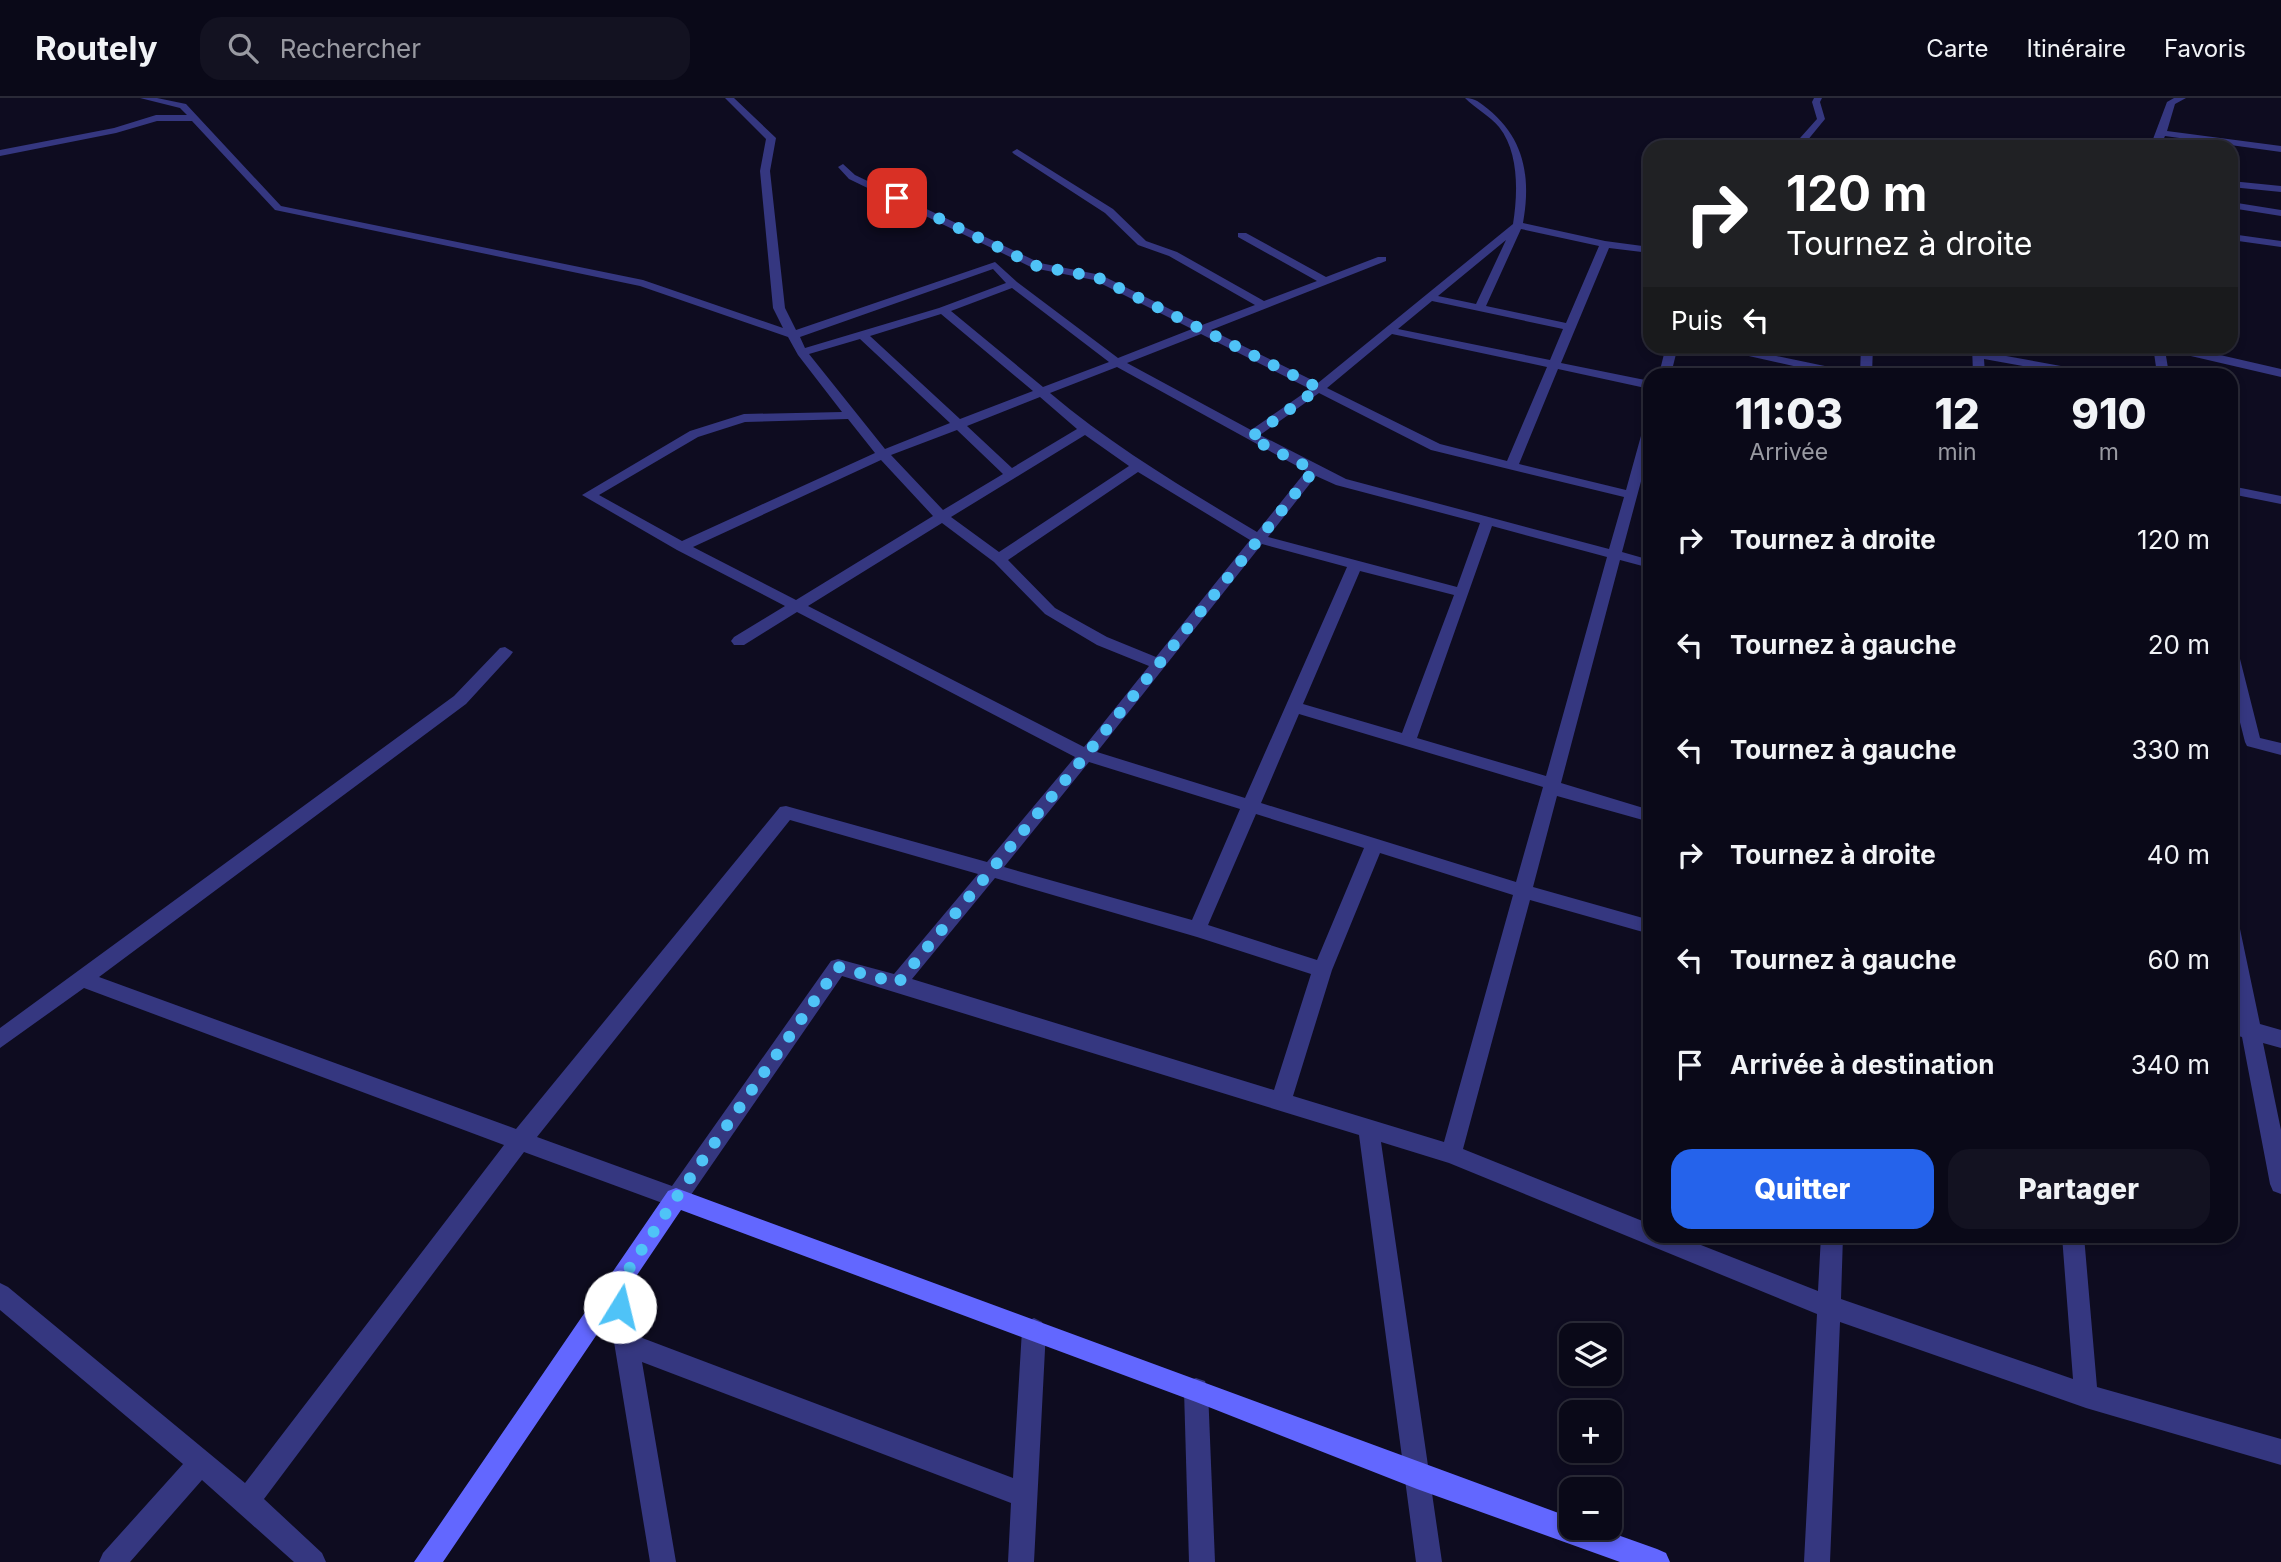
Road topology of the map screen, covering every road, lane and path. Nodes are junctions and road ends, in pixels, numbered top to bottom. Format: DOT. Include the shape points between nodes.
graph roads {
  1 [pos="144,98"];
  2 [pos="729,98"];
  3 [pos="1469,98"];
  4 [pos="1818,98"];
  5 [pos="2182,98"];
  6 [pos="194,118"];
  7 [pos="2162,133"];
  8 [pos="1803,140"];
  9 [pos="2158,140"];
  10 [pos="2214,140"];
  11 [pos="2238,143"];
  12 [pos="2281,149"];
  13 [pos="1017,152"];
  14 [pos="0,153"];
  15 [pos="843,167"];
  16 [pos="2238,185"];
  17 [pos="2281,188"];
  18 [pos="2238,206"];
  19 [pos="2281,213"];
  20 [pos="1517,225"];
  21 [pos="1242,235"];
  22 [pos="2238,238"];
  23 [pos="1605,244"];
  24 [pos="2281,244"];
  25 [pos="1643,249"];
  26 [pos="1382,259"];
  27 [pos="1325,281"];
  28 [pos="1013,284"];
  29 [pos="1428,297"];
  30 [pos="1263,305"];
  31 [pos="1479,309"];
  32 [pos="943,310"];
  33 [pos="1570,327"];
  34 [pos="1202,329"];
  35 [pos="1389,330"];
  36 [pos="794,335"];
  37 [pos="864,336"];
  38 [pos="802,353"];
  39 [pos="1775,354"];
  40 [pos="1996,354"];
  41 [pos="2197,354"];
  42 [pos="1115,362"];
  43 [pos="1556,364"];
  44 [pos="1823,368"];
  45 [pos="2057,368"];
  46 [pos="2281,373"];
  47 [pos="1643,383"];
  48 [pos="1319,388"];
  49 [pos="1042,392"];
  50 [pos="851,415"];
  51 [pos="956,425"];
  52 [pos="1085,429"];
  53 [pos="1250,438"];
  54 [pos="1643,450"];
  55 [pos="883,454"];
  56 [pos="1138,466"];
  57 [pos="1511,467"];
  58 [pos="1314,470"];
  59 [pos="1011,474"];
  60 [pos="2238,491"];
  61 [pos="1630,495"];
  62 [pos="2281,500"];
  63 [pos="941,516"];
  64 [pos="1487,522"];
  65 [pos="1258,539"];
  66 [pos="682,547"];
  67 [pos="1615,555"];
  68 [pos="999,559"];
  69 [pos="1643,562"];
  70 [pos="1356,564"];
  71 [pos="1462,593"];
  72 [pos="796,606"];
  73 [pos="739,641"];
  74 [pos="505,652"];
  75 [pos="1159,664"];
  76 [pos="2238,682"];
  77 [pos="1294,707"];
  78 [pos="2238,719"];
  79 [pos="2248,721"];
  80 [pos="1408,740"];
  81 [pos="2281,749"];
  82 [pos="1086,755"];
  83 [pos="1552,786"];
  84 [pos="1251,806"];
  85 [pos="1643,814"];
  86 [pos="1375,844"];
  87 [pos="991,871"];
  88 [pos="1523,891"];
  89 [pos="1643,925"];
  90 [pos="1197,929"];
  91 [pos="1322,970"];
  92 [pos="82,979"];
  93 [pos="898,983"];
  94 [pos="2238,998"];
  95 [pos="2241,1028"];
  96 [pos="0,1039"];
  97 [pos="2281,1039"];
  98 [pos="1281,1100"];
  99 [pos="1368,1127"];
  100 [pos="520,1141"];
  101 [pos="1451,1154"];
  102 [pos="2281,1184"];
  103 [pos="676,1198"];
  104 [pos="1643,1232"];
  105 [pos="1671,1243"];
  106 [pos="1832,1243"];
  107 [pos="2074,1243"];
  108 [pos="617,1287"];
  109 [pos="0,1295"];
  110 [pos="1829,1307"];
  111 [pos="1034,1330"];
  112 [pos="626,1345"];
  113 [pos="1196,1390"];
  114 [pos="2086,1396"];
  115 [pos="2281,1452"];
  116 [pos="201,1462"];
  117 [pos="1417,1476"];
  118 [pos="1026,1495"];
  119 [pos="247,1501"];
  120 [pos="112,1562"];
  121 [pos="313,1562"];
  122 [pos="427,1562"];
  123 [pos="663,1562"];
  124 [pos="1021,1562"];
  125 [pos="1202,1562"];
  126 [pos="1429,1562"];
  127 [pos="1657,1562"];
  128 [pos="1817,1562"];
  1 -- 6 [label="street" via="183,106"];
  2 -- 36 [label="street" via="771,138 765,171 779,308"];
  3 -- 20 [label="street" via="1501,124 1515,146 1521,207"];
  4 -- 8 [label="street" via="1815,102 1821,119"];
  5 -- 7 [label="street" via="2171,103"];
  6 -- 14 [label="street" via="156,118"];
  6 -- 36 [label="street" via="278,208 643,283"];
  7 -- 9 [label="street"];
  7 -- 10 [label="street"];
  11 -- 12 [label="street"];
  13 -- 30 [label="street" via="1109,211 1142,243 1173,254"];
  15 -- 34 [label="street" via="852,177 1037,266 1097,277"];
  16 -- 17 [label="street"];
  18 -- 19 [label="street"];
  20 -- 23 [label="street"];
  20 -- 29 [label="street"];
  20 -- 31 [label="street"];
  21 -- 27 [label="street"];
  22 -- 24 [label="street"];
  23 -- 25 [label="street"];
  23 -- 33 [label="street"];
  26 -- 27 [label="street"];
  27 -- 30 [label="street"];
  28 -- 32 [label="street"];
  28 -- 36 [label="street" via="995,265"];
  28 -- 42 [label="street"];
  29 -- 31 [label="street"];
  29 -- 35 [label="street"];
  30 -- 34 [label="street"];
  31 -- 33 [label="street"];
  32 -- 37 [label="street"];
  32 -- 49 [label="street"];
  33 -- 43 [label="street"];
  34 -- 42 [label="street"];
  34 -- 48 [label="street"];
  35 -- 43 [label="street"];
  35 -- 48 [label="street"];
  36 -- 38 [label="street"];
  37 -- 38 [label="street"];
  37 -- 51 [label="street"];
  38 -- 50 [label="street"];
  39 -- 44 [label="street"];
  40 -- 45 [label="street"];
  41 -- 46 [label="street"];
  42 -- 49 [label="street"];
  42 -- 53 [label="street"];
  43 -- 47 [label="street"];
  43 -- 57 [label="street"];
  48 -- 53 [label="street"];
  48 -- 57 [label="street" via="1436,447"];
  49 -- 51 [label="street"];
  49 -- 52 [label="street"];
  50 -- 55 [label="street"];
  50 -- 66 [label="street" via="744,418 694,434 589,495"];
  51 -- 55 [label="street"];
  51 -- 59 [label="street"];
  52 -- 56 [label="street"];
  52 -- 59 [label="street"];
  53 -- 58 [label="street"];
  54 -- 61 [label="street"];
  55 -- 63 [label="street"];
  55 -- 66 [label="street"];
  56 -- 65 [label="street"];
  56 -- 68 [label="street"];
  57 -- 61 [label="street"];
  58 -- 64 [label="street" via="1340,482"];
  58 -- 65 [label="street"];
  59 -- 63 [label="street"];
  60 -- 62 [label="street"];
  61 -- 67 [label="street"];
  63 -- 68 [label="street"];
  63 -- 72 [label="street"];
  64 -- 67 [label="street"];
  64 -- 71 [label="street"];
  65 -- 70 [label="street"];
  65 -- 75 [label="street"];
  66 -- 72 [label="street"];
  67 -- 69 [label="street"];
  67 -- 83 [label="street"];
  68 -- 75 [label="street" via="1049,611 1102,641"];
  70 -- 71 [label="street"];
  70 -- 77 [label="street"];
  71 -- 80 [label="street"];
  72 -- 73 [label="street"];
  72 -- 82 [label="street"];
  74 -- 92 [label="street" via="460,700"];
  75 -- 82 [label="street"];
  76 -- 79 [label="street"];
  77 -- 80 [label="street"];
  77 -- 84 [label="street"];
  78 -- 79 [label="street"];
  79 -- 81 [label="street" via="2253,742"];
  80 -- 83 [label="street"];
  82 -- 84 [label="street"];
  82 -- 87 [label="street"];
  83 -- 85 [label="street"];
  83 -- 88 [label="street"];
  84 -- 86 [label="street"];
  84 -- 90 [label="street"];
  86 -- 88 [label="street"];
  86 -- 91 [label="street"];
  87 -- 90 [label="street"];
  87 -- 93 [label="street"];
  87 -- 100 [label="street" via="786,811"];
  88 -- 89 [label="street"];
  88 -- 101 [label="street"];
  90 -- 91 [label="street"];
  91 -- 98 [label="street"];
  92 -- 96 [label="street"];
  92 -- 100 [label="street"];
  93 -- 98 [label="street"];
  93 -- 103 [label="street" via="838,967"];
  94 -- 95 [label="street"];
  95 -- 97 [label="street"];
  95 -- 102 [label="street"];
  98 -- 99 [label="street"];
  99 -- 101 [label="street"];
  99 -- 117 [label="street"];
  100 -- 103 [label="street"];
  100 -- 119 [label="street"];
  101 -- 104 [label="street"];
  103 -- 108 [label="street"];
  103 -- 111 [label="street"];
  105 -- 110 [label="street"];
  106 -- 110 [label="street"];
  107 -- 114 [label="street"];
  108 -- 112 [label="street"];
  108 -- 122 [label="street"];
  109 -- 116 [label="street"];
  110 -- 114 [label="street"];
  110 -- 128 [label="street"];
  111 -- 113 [label="street"];
  111 -- 118 [label="street"];
  112 -- 118 [label="street"];
  112 -- 123 [label="street"];
  113 -- 117 [label="street"];
  113 -- 125 [label="street"];
  114 -- 115 [label="street"];
  116 -- 119 [label="street"];
  116 -- 120 [label="street"];
  117 -- 126 [label="street"];
  117 -- 127 [label="street"];
  118 -- 124 [label="street"];
  119 -- 121 [label="street"];
}
